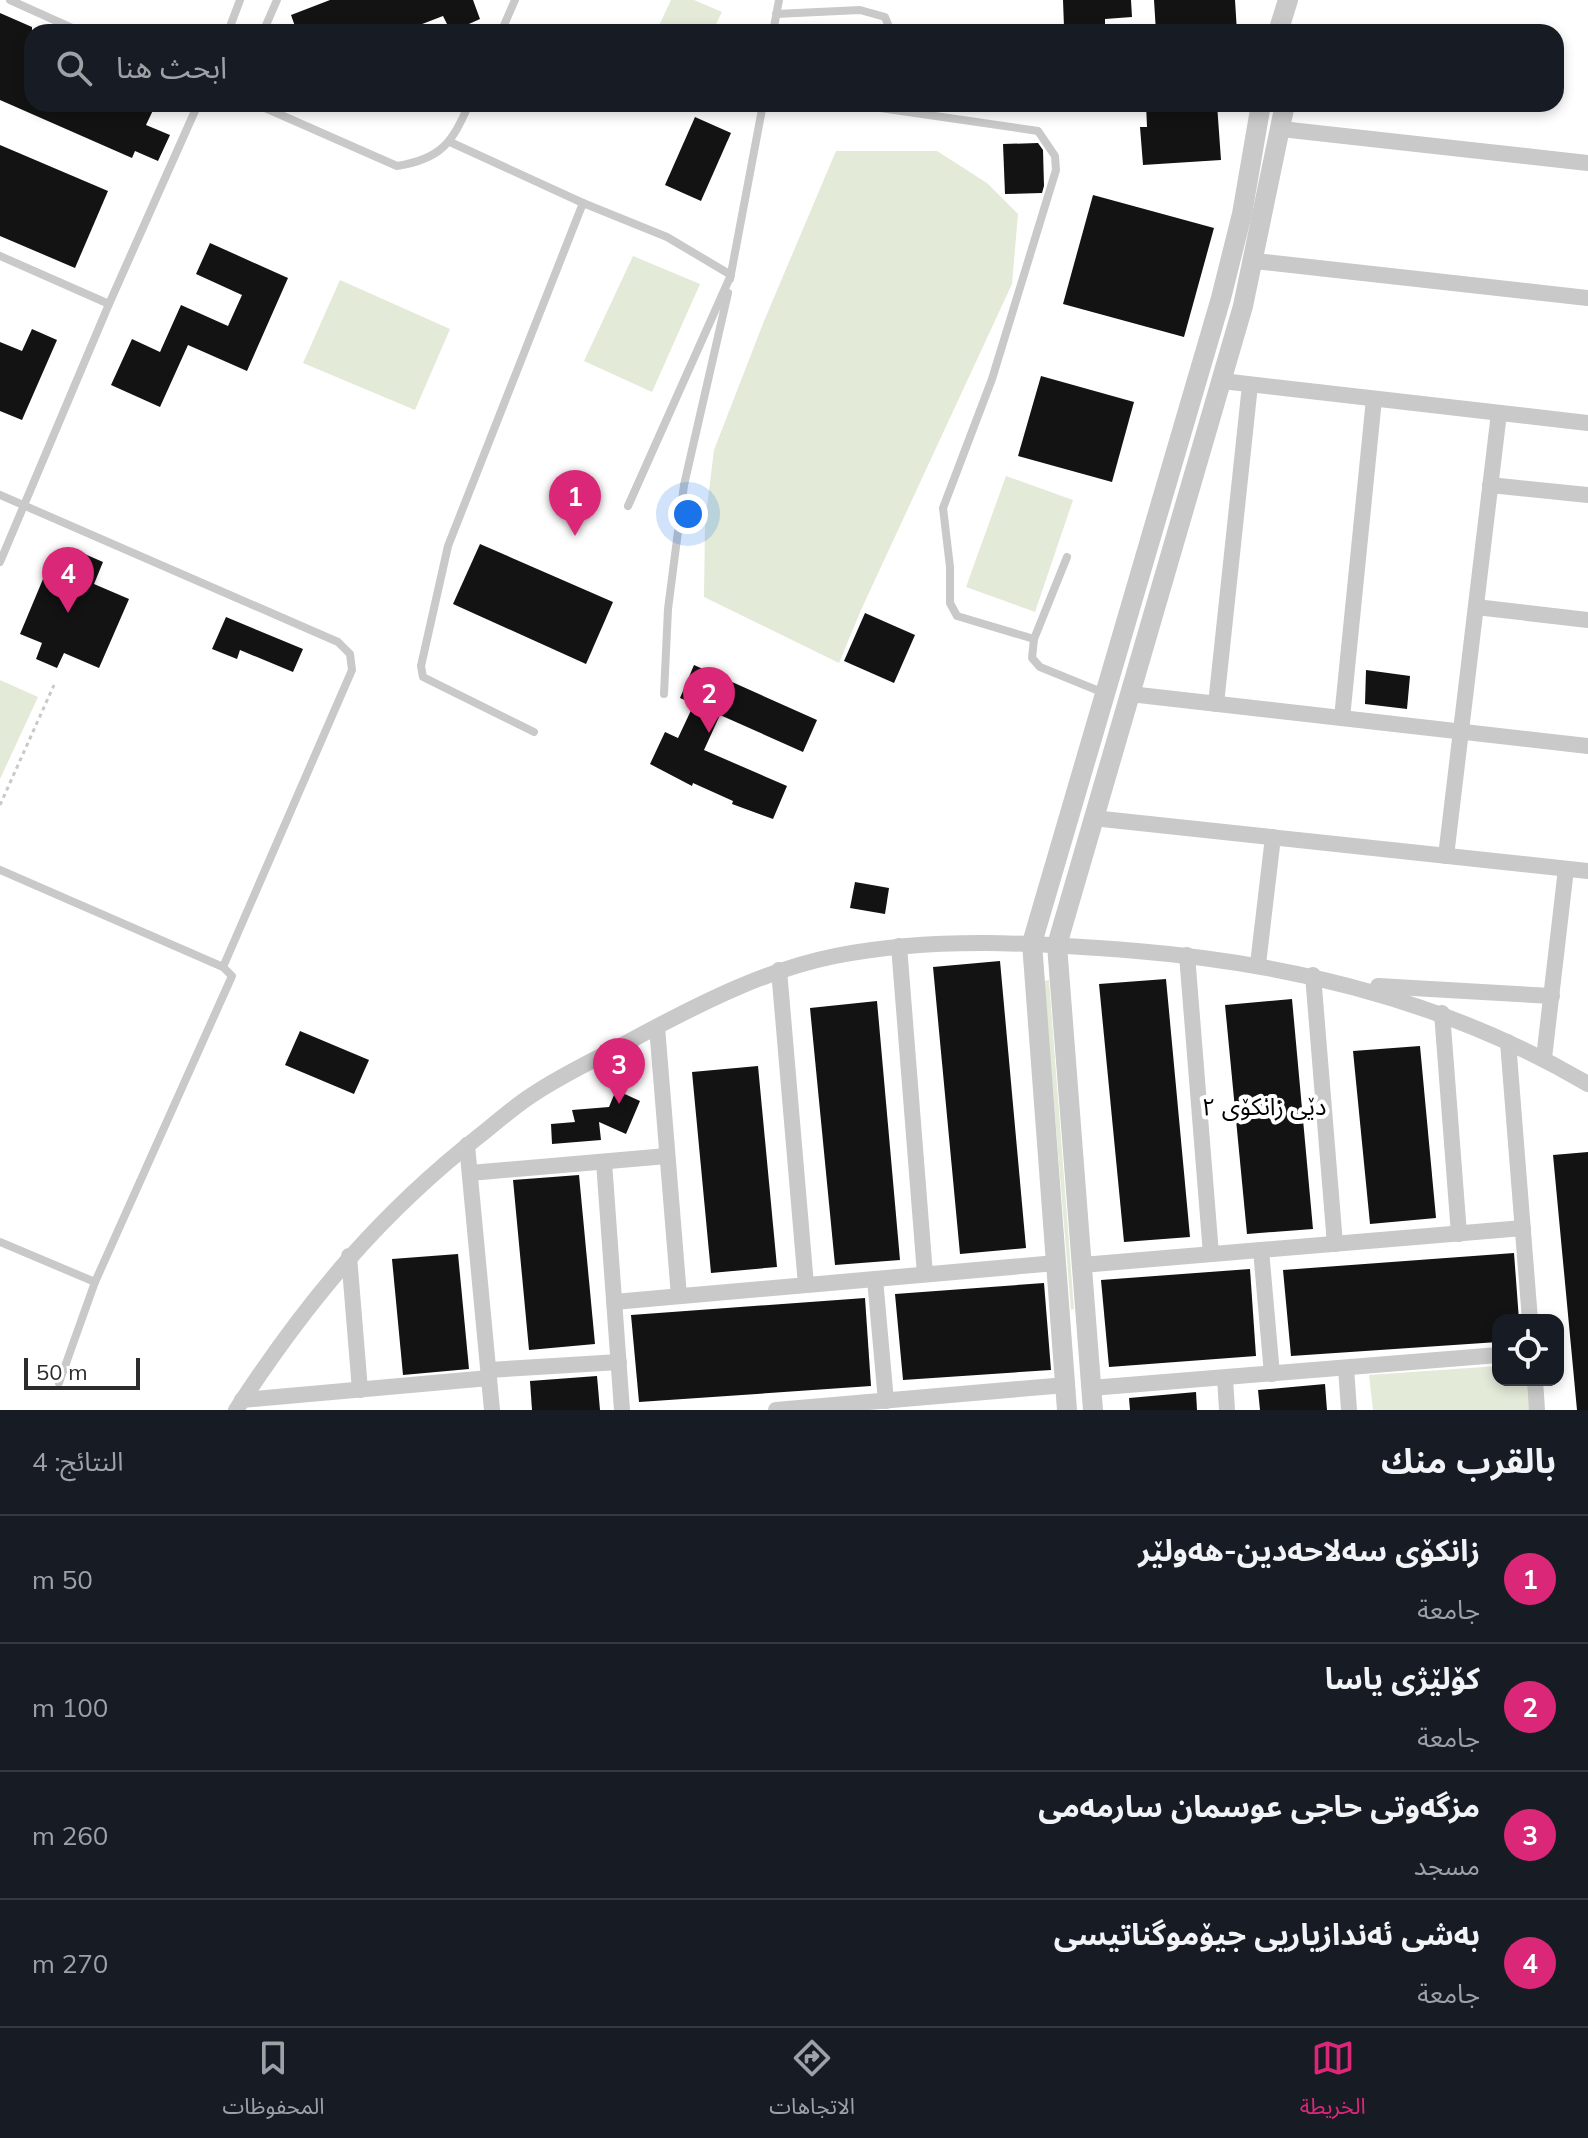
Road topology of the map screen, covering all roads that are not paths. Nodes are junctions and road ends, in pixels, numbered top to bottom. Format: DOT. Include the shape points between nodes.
graph roads {
  1 [pos="10,0"];
  2 [pos="240,0"];
  3 [pos="277,0"];
  4 [pos="515,0"];
  5 [pos="779,0"];
  6 [pos="1288,0"];
  7 [pos="776,14"];
  8 [pos="63,24"];
  9 [pos="231,24"];
  10 [pos="266,24"];
  11 [pos="504,24"];
  12 [pos="774,24"];
  13 [pos="888,24"];
  14 [pos="1280,24"];
  15 [pos="1289,24"];
  16 [pos="194,112"];
  17 [pos="274,112"];
  18 [pos="465,112"];
  19 [pos="762,112"];
  20 [pos="926,112"];
  21 [pos="1259,112"];
  22 [pos="1284,112"];
  23 [pos="1281,129"];
  24 [pos="450,142"];
  25 [pos="1588,163"];
  26 [pos="583,203"];
  27 [pos="0,256"];
  28 [pos="1255,261"];
  29 [pos="731,275"];
  30 [pos="1588,298"];
  31 [pos="109,304"];
  32 [pos="1222,381"];
  33 [pos="1250,385"];
  34 [pos="1374,399"];
  35 [pos="1499,413"];
  36 [pos="1588,423"];
  37 [pos="1167,480"];
  38 [pos="1490,485"];
  39 [pos="1190,488"];
  40 [pos="0,495"];
  41 [pos="1588,495"];
  42 [pos="25,506"];
  43 [pos="628,506"];
  44 [pos="1067,557"];
  45 [pos="0,562"];
  46 [pos="1476,607"];
  47 [pos="1588,620"];
  48 [pos="1034,639"];
  49 [pos="664,694"];
  50 [pos="1105,694"];
  51 [pos="1130,694"];
  52 [pos="1216,704"];
  53 [pos="1342,718"];
  54 [pos="1461,731"];
  55 [pos="534,732"];
  56 [pos="1588,746"];
  57 [pos="1093,818"];
  58 [pos="1273,837"];
  59 [pos="1446,856"];
  60 [pos="1566,869"];
  61 [pos="0,870"];
  62 [pos="1588,871"];
  63 [pos="1032,943"];
  64 [pos="1057,945"];
  65 [pos="899,946"];
  66 [pos="1187,955"];
  67 [pos="1258,964"];
  68 [pos="223,967"];
  69 [pos="779,970"];
  70 [pos="1313,975"];
  71 [pos="1344,984"];
  72 [pos="1552,996"];
  73 [pos="1442,1013"];
  74 [pos="657,1027"];
  75 [pos="1508,1042"];
  76 [pos="1544,1058"];
  77 [pos="1588,1084"];
  78 [pos="467,1145"];
  79 [pos="667,1156"];
  80 [pos="604,1162"];
  81 [pos="470,1173"];
  82 [pos="1523,1228"];
  83 [pos="1459,1234"];
  84 [pos="0,1242"];
  85 [pos="1335,1244"];
  86 [pos="1261,1250"];
  87 [pos="1211,1254"];
  88 [pos="349,1256"];
  89 [pos="1056,1263"];
  90 [pos="1082,1265"];
  91 [pos="925,1274"];
  92 [pos="875,1279"];
  93 [pos="95,1282"];
  94 [pos="806,1285"];
  95 [pos="679,1296"];
  96 [pos="614,1302"];
  97 [pos="1530,1314"];
  98 [pos="1086,1326"];
  99 [pos="1061,1328"];
  100 [pos="1492,1356"];
  101 [pos="619,1362"];
  102 [pos="1346,1368"];
  103 [pos="489,1374"];
  104 [pos="1272,1374"];
  105 [pos="1225,1378"];
  106 [pos="59,1383"];
  107 [pos="1066,1385"];
  108 [pos="1535,1386"];
  109 [pos="1091,1388"];
  110 [pos="360,1390"];
  111 [pos="886,1401"];
  112 [pos="938,1403"];
  113 [pos="239,1405"];
  114 [pos="813,1408"];
  115 [pos="492,1410"];
  116 [pos="622,1410"];
  117 [pos="776,1410"];
  118 [pos="1067,1410"];
  119 [pos="1093,1410"];
  120 [pos="1227,1410"];
  121 [pos="1349,1410"];
  122 [pos="1537,1410"];
  1 -- 8 [label="lane"];
  2 -- 9 [label="lane"];
  3 -- 10 [label="lane"];
  4 -- 11 [label="lane"];
  5 -- 7 [label="lane"];
  6 -- 14 [label="street"];
  6 -- 15 [label="street"];
  7 -- 12 [label="lane"];
  7 -- 13 [label="lane" via="860,10 885,17"];
  16 -- 31 [label="lane"];
  17 -- 24 [label="lane" via="397,166 419,162"];
  18 -- 24 [label="lane"];
  19 -- 29 [label="lane"];
  20 -- 48 [label="lane" via="1038,131 1055,156 1056,170 992,379 943,508 950,603 957,616"];
  21 -- 37 [label="street" via="1231,260"];
  22 -- 23 [label="street"];
  23 -- 25 [label="street"];
  23 -- 28 [label="street"];
  24 -- 26 [label="lane"];
  26 -- 29 [label="lane" via="667,237"];
  26 -- 55 [label="lane" via="448,546 421,666 423,677"];
  27 -- 31 [label="lane"];
  28 -- 30 [label="street"];
  28 -- 32 [label="street"];
  29 -- 43 [label="lane"];
  29 -- 49 [label="lane" via="684,485 668,609"];
  31 -- 42 [label="lane"];
  32 -- 33 [label="street"];
  32 -- 39 [label="street"];
  33 -- 34 [label="street"];
  33 -- 52 [label="street"];
  34 -- 35 [label="street"];
  34 -- 53 [label="street"];
  35 -- 36 [label="street"];
  35 -- 38 [label="street"];
  37 -- 39 [label="street"];
  37 -- 50 [label="street"];
  38 -- 41 [label="street"];
  38 -- 46 [label="street"];
  39 -- 51 [label="street"];
  40 -- 42 [label="lane"];
  42 -- 45 [label="lane"];
  42 -- 68 [label="lane" via="338,642 350,654 352,670"];
  44 -- 48 [label="lane"];
  46 -- 47 [label="street"];
  46 -- 54 [label="street"];
  48 -- 50 [label="lane" via="1032,658 1040,667"];
  50 -- 63 [label="street"];
  51 -- 52 [label="street"];
  51 -- 57 [label="street"];
  52 -- 53 [label="street"];
  53 -- 54 [label="street"];
  54 -- 56 [label="street"];
  54 -- 59 [label="street"];
  57 -- 58 [label="street"];
  57 -- 64 [label="street"];
  58 -- 59 [label="street"];
  58 -- 67 [label="street"];
  59 -- 60 [label="street"];
  60 -- 62 [label="street"];
  60 -- 72 [label="street"];
  61 -- 68 [label="lane"];
  63 -- 64 [label="street"];
  63 -- 65 [label="street"];
  63 -- 89 [label="street"];
  64 -- 66 [label="street"];
  64 -- 90 [label="street"];
  65 -- 69 [label="street"];
  65 -- 91 [label="street"];
  66 -- 67 [label="street"];
  66 -- 87 [label="street"];
  67 -- 70 [label="street"];
  68 -- 93 [label="lane" via="232,976"];
  69 -- 74 [label="street"];
  69 -- 94 [label="street"];
  70 -- 71 [label="street"];
  70 -- 85 [label="street"];
  71 -- 72 [label="street"];
  71 -- 73 [label="street"];
  72 -- 76 [label="street"];
  73 -- 75 [label="street"];
  73 -- 83 [label="street"];
  74 -- 78 [label="street" via="532,1095"];
  74 -- 79 [label="street"];
  75 -- 76 [label="street"];
  75 -- 82 [label="street"];
  76 -- 77 [label="street"];
  78 -- 81 [label="street"];
  78 -- 88 [label="street" via="395,1207"];
  79 -- 80 [label="street"];
  79 -- 95 [label="street"];
  80 -- 81 [label="street"];
  80 -- 96 [label="street"];
  81 -- 103 [label="street"];
  82 -- 83 [label="street"];
  82 -- 97 [label="street"];
  83 -- 85 [label="street"];
  84 -- 93 [label="lane"];
  85 -- 86 [label="street"];
  86 -- 87 [label="street"];
  86 -- 104 [label="street"];
  87 -- 90 [label="street"];
  88 -- 110 [label="street"];
  88 -- 113 [label="street"];
  89 -- 91 [label="street"];
  89 -- 99 [label="street"];
  90 -- 98 [label="street"];
  91 -- 92 [label="street"];
  92 -- 94 [label="street"];
  92 -- 111 [label="street"];
  93 -- 106 [label="lane"];
  94 -- 95 [label="street"];
  95 -- 96 [label="street"];
  96 -- 101 [label="street"];
  98 -- 99 [label="street"];
  98 -- 109 [label="street"];
  99 -- 107 [label="street"];
  100 -- 102 [label="street"];
  101 -- 103 [label="street"];
  101 -- 116 [label="street"];
  102 -- 104 [label="street"];
  102 -- 121 [label="street"];
  103 -- 110 [label="street"];
  103 -- 115 [label="street"];
  104 -- 105 [label="street"];
  105 -- 109 [label="street"];
  105 -- 120 [label="street"];
  107 -- 112 [label="street"];
  107 -- 118 [label="street"];
  108 -- 122 [label="street"];
  109 -- 119 [label="street"];
  110 -- 113 [label="street"];
  111 -- 112 [label="street"];
  111 -- 114 [label="street"];
  114 -- 117 [label="street"];
}
